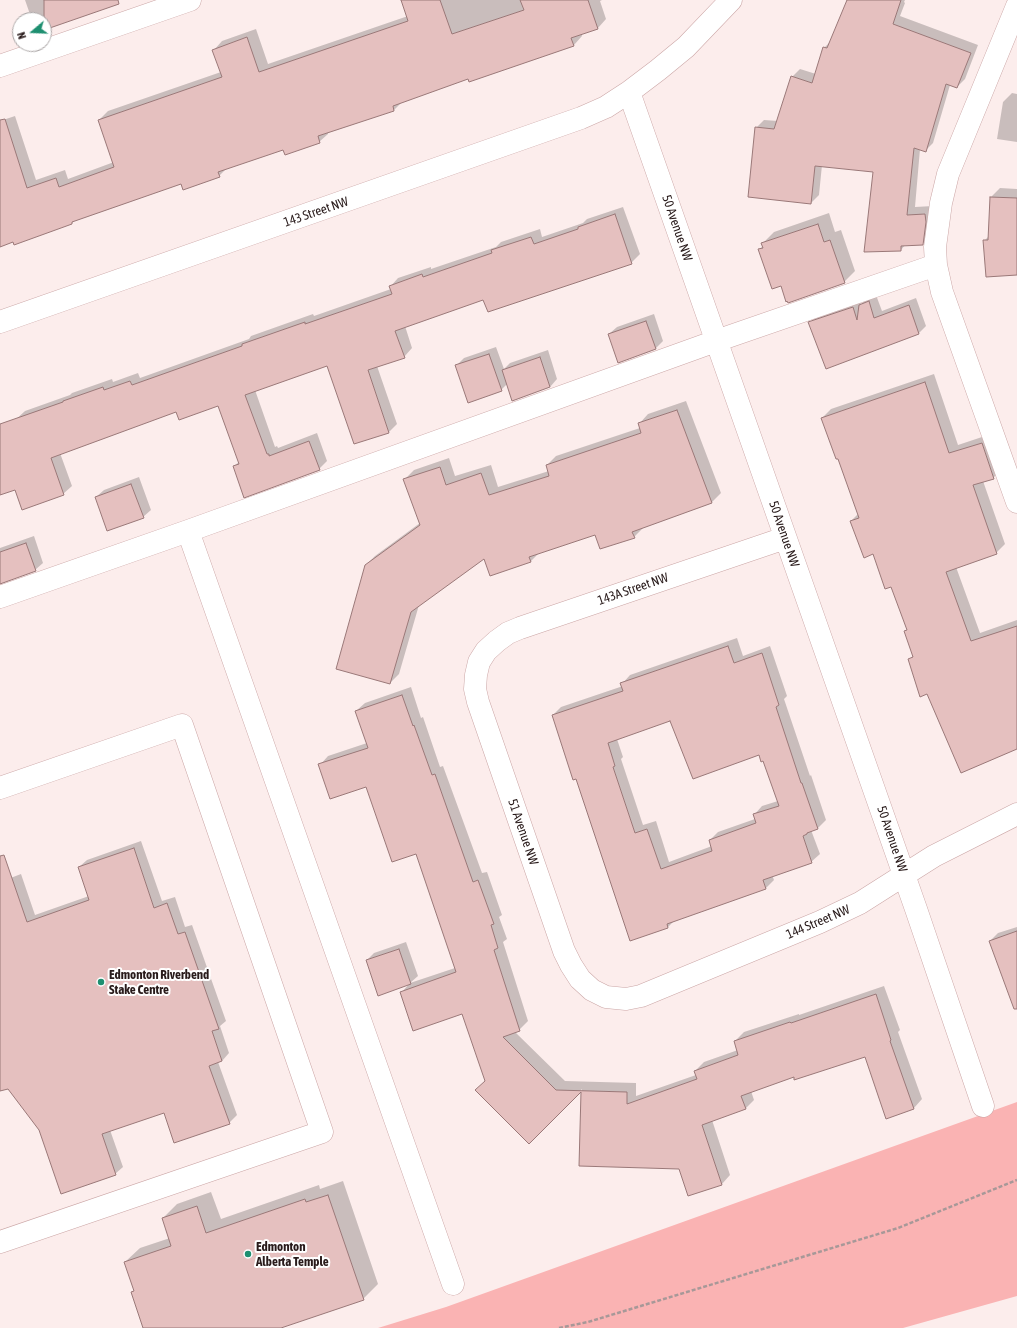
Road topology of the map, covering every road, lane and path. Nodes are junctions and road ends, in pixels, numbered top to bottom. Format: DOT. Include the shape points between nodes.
graph roads {
  1 [pos="190,0"];
  2 [pos="731,0"];
  3 [pos="1017,6"];
  4 [pos="0,66"];
  5 [pos="629,92"];
  6 [pos="936,265"];
  7 [pos="0,322"];
  8 [pos="716,341"];
  9 [pos="1017,502"];
  10 [pos="188,531"];
  11 [pos="785,538"];
  12 [pos="0,597"];
  13 [pos="486,651"];
  14 [pos="0,788"];
  15 [pos="1017,814"];
  16 [pos="904,875"];
  17 [pos="606,997"];
  18 [pos="983,1106"];
  19 [pos="1017,1180"];
  20 [pos="0,1242"];
  21 [pos="452,1284"];
  22 [pos="559,1328"];
  1 -- 4 [label="street"];
  2 -- 5 [label="street" via="686,46"];
  3 -- 6 [label="street" via="948,174 937,231"];
  5 -- 7 [label="street, 143 Street NW" via="606,107 569,123"];
  5 -- 8 [label="street, 50 Avenue NW"];
  6 -- 8 [label="street"];
  6 -- 9 [label="street" via="942,292"];
  8 -- 10 [label="street"];
  8 -- 11 [label="street, 50 Avenue NW"];
  10 -- 12 [label="street"];
  10 -- 21 [label="street"];
  11 -- 13 [label="street, 143A Street NW" via="520,628 508,633"];
  11 -- 16 [label="street, 50 Avenue NW"];
  13 -- 17 [label="street, 51 Avenue NW" via="476,675 475,689 478,702 564,951 580,979 592,990"];
  14 -- 20 [label="street" via="182,725 322,1132"];
  15 -- 16 [label="street, 144 Street NW" via="934,856"];
  16 -- 17 [label="street, 144 Street NW" via="845,910 641,996 626,999"];
  16 -- 18 [label="street, 50 Avenue NW"];
  19 -- 22 [label="path" via="898,1228 588,1322"];
}
